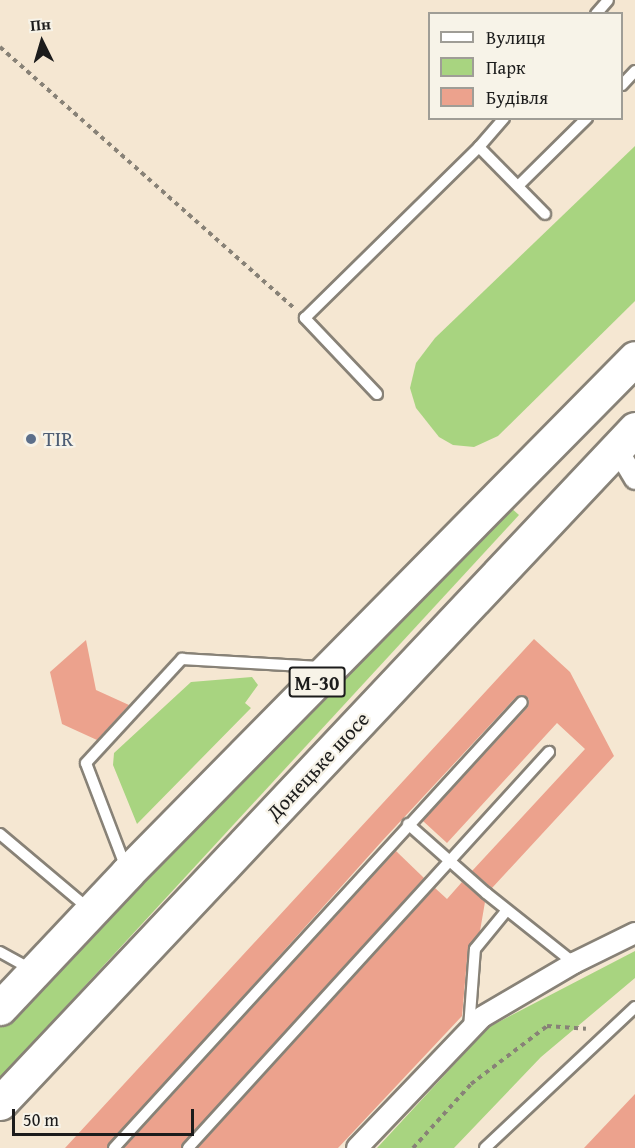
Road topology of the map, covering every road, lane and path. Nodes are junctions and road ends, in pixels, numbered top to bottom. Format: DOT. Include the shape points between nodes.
graph roads {
  1 [pos="608,0"];
  2 [pos="599,12"];
  3 [pos="0,47"];
  4 [pos="635,71"];
  5 [pos="623,82"];
  6 [pos="502,120"];
  7 [pos="585,120"];
  8 [pos="479,147"];
  9 [pos="518,186"];
  10 [pos="545,214"];
  11 [pos="305,318"];
  12 [pos="635,358"];
  13 [pos="377,394"];
  14 [pos="626,439"];
  15 [pos="635,479"];
  16 [pos="332,668"];
  17 [pos="522,702"];
  18 [pos="549,752"];
  19 [pos="408,824"];
  20 [pos="0,834"];
  21 [pos="449,860"];
  22 [pos="127,873"];
  23 [pos="507,910"];
  24 [pos="92,911"];
  25 [pos="635,933"];
  26 [pos="0,952"];
  27 [pos="574,963"];
  28 [pos="35,971"];
  29 [pos="635,1007"];
  30 [pos="0,1008"];
  31 [pos="469,1031"];
  32 [pos="609,1032"];
  33 [pos="0,1103"];
  34 [pos="114,1148"];
  35 [pos="188,1148"];
  36 [pos="357,1148"];
  37 [pos="413,1148"];
  38 [pos="485,1148"];
  1 -- 2 [label="lane"];
  3 -- 11 [label="path"];
  4 -- 5 [label="lane"];
  6 -- 8 [label="lane"];
  7 -- 9 [label="lane"];
  8 -- 9 [label="lane"];
  8 -- 11 [label="lane"];
  9 -- 10 [label="lane"];
  11 -- 13 [label="lane"];
  12 -- 16 [label="highway, М-30"];
  14 -- 15 [label="street"];
  14 -- 33 [label="highway, Донецьке шосе / М-30"];
  16 -- 22 [label="highway, М-30"];
  16 -- 22 [label="lane" via="182,659 86,763"];
  17 -- 19 [label="lane"];
  18 -- 21 [label="lane"];
  19 -- 21 [label="lane"];
  19 -- 34 [label="lane"];
  20 -- 24 [label="lane"];
  21 -- 23 [label="lane"];
  21 -- 35 [label="lane"];
  22 -- 24 [label="highway, М-30"];
  23 -- 27 [label="lane"];
  23 -- 31 [label="lane" via="476,950"];
  24 -- 28 [label="highway, М-30"];
  25 -- 27 [label="street"];
  26 -- 28 [label="lane"];
  27 -- 31 [label="street" via="482,1017"];
  28 -- 30 [label="highway, М-30"];
  29 -- 32 [label="lane"];
  31 -- 36 [label="street"];
  32 -- 37 [label="path" via="547,1026 471,1084"];
  32 -- 38 [label="lane"];
}
